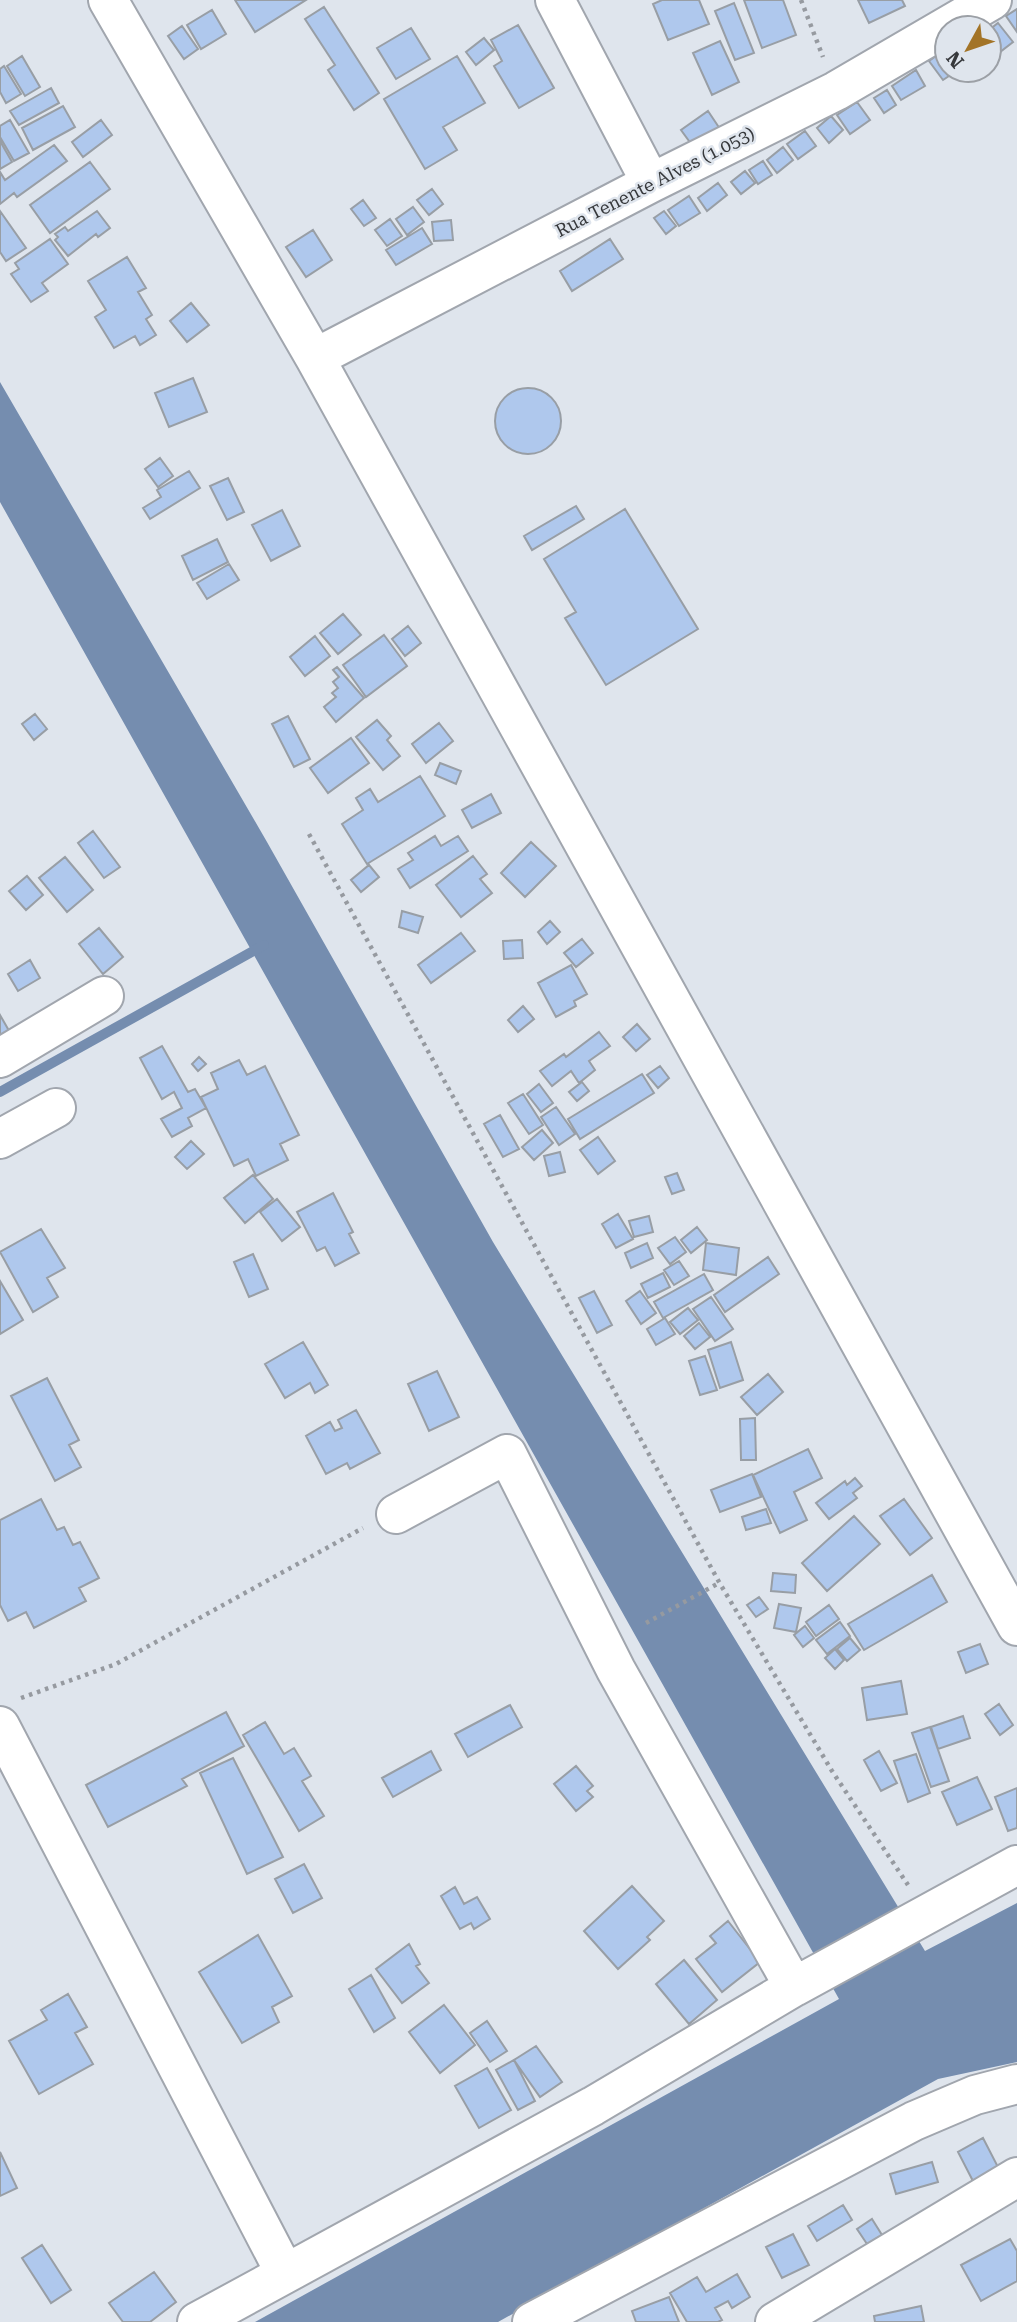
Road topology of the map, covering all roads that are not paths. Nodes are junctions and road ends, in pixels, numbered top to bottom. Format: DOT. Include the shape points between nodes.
graph roads {
  1 [pos="108,0"];
  2 [pos="555,0"];
  3 [pos="992,0"];
  4 [pos="650,183"];
  5 [pos="315,358"];
  6 [pos="104,996"];
  7 [pos="0,1058"];
  8 [pos="56,1108"];
  9 [pos="0,1139"];
  10 [pos="396,1514"];
  11 [pos="1017,1626"];
  12 [pos="6,1713"];
  13 [pos="1017,1865"];
  14 [pos="794,1987"];
  15 [pos="1017,2084"];
  16 [pos="1017,2177"];
  17 [pos="285,2273"];
  18 [pos="197,2322"];
  19 [pos="532,2322"];
  20 [pos="775,2322"];
  1 -- 5 [label="street"];
  2 -- 4 [label="street"];
  3 -- 4 [label="street, Rua Tenente Alves (1.053)" via="836,91"];
  4 -- 5 [label="street, Rua Tenente Alves (1.053)"];
  5 -- 11 [label="street"];
  6 -- 7 [label="street"];
  8 -- 9 [label="street"];
  10 -- 14 [label="street" via="507,1454 616,1670"];
  12 -- 17 [label="street"];
  13 -- 14 [label="street"];
  14 -- 17 [label="street" via="593,2106"];
  15 -- 19 [label="street" via="975,2095 914,2121"];
  16 -- 20 [label="street"];
  17 -- 18 [label="street"];
}
